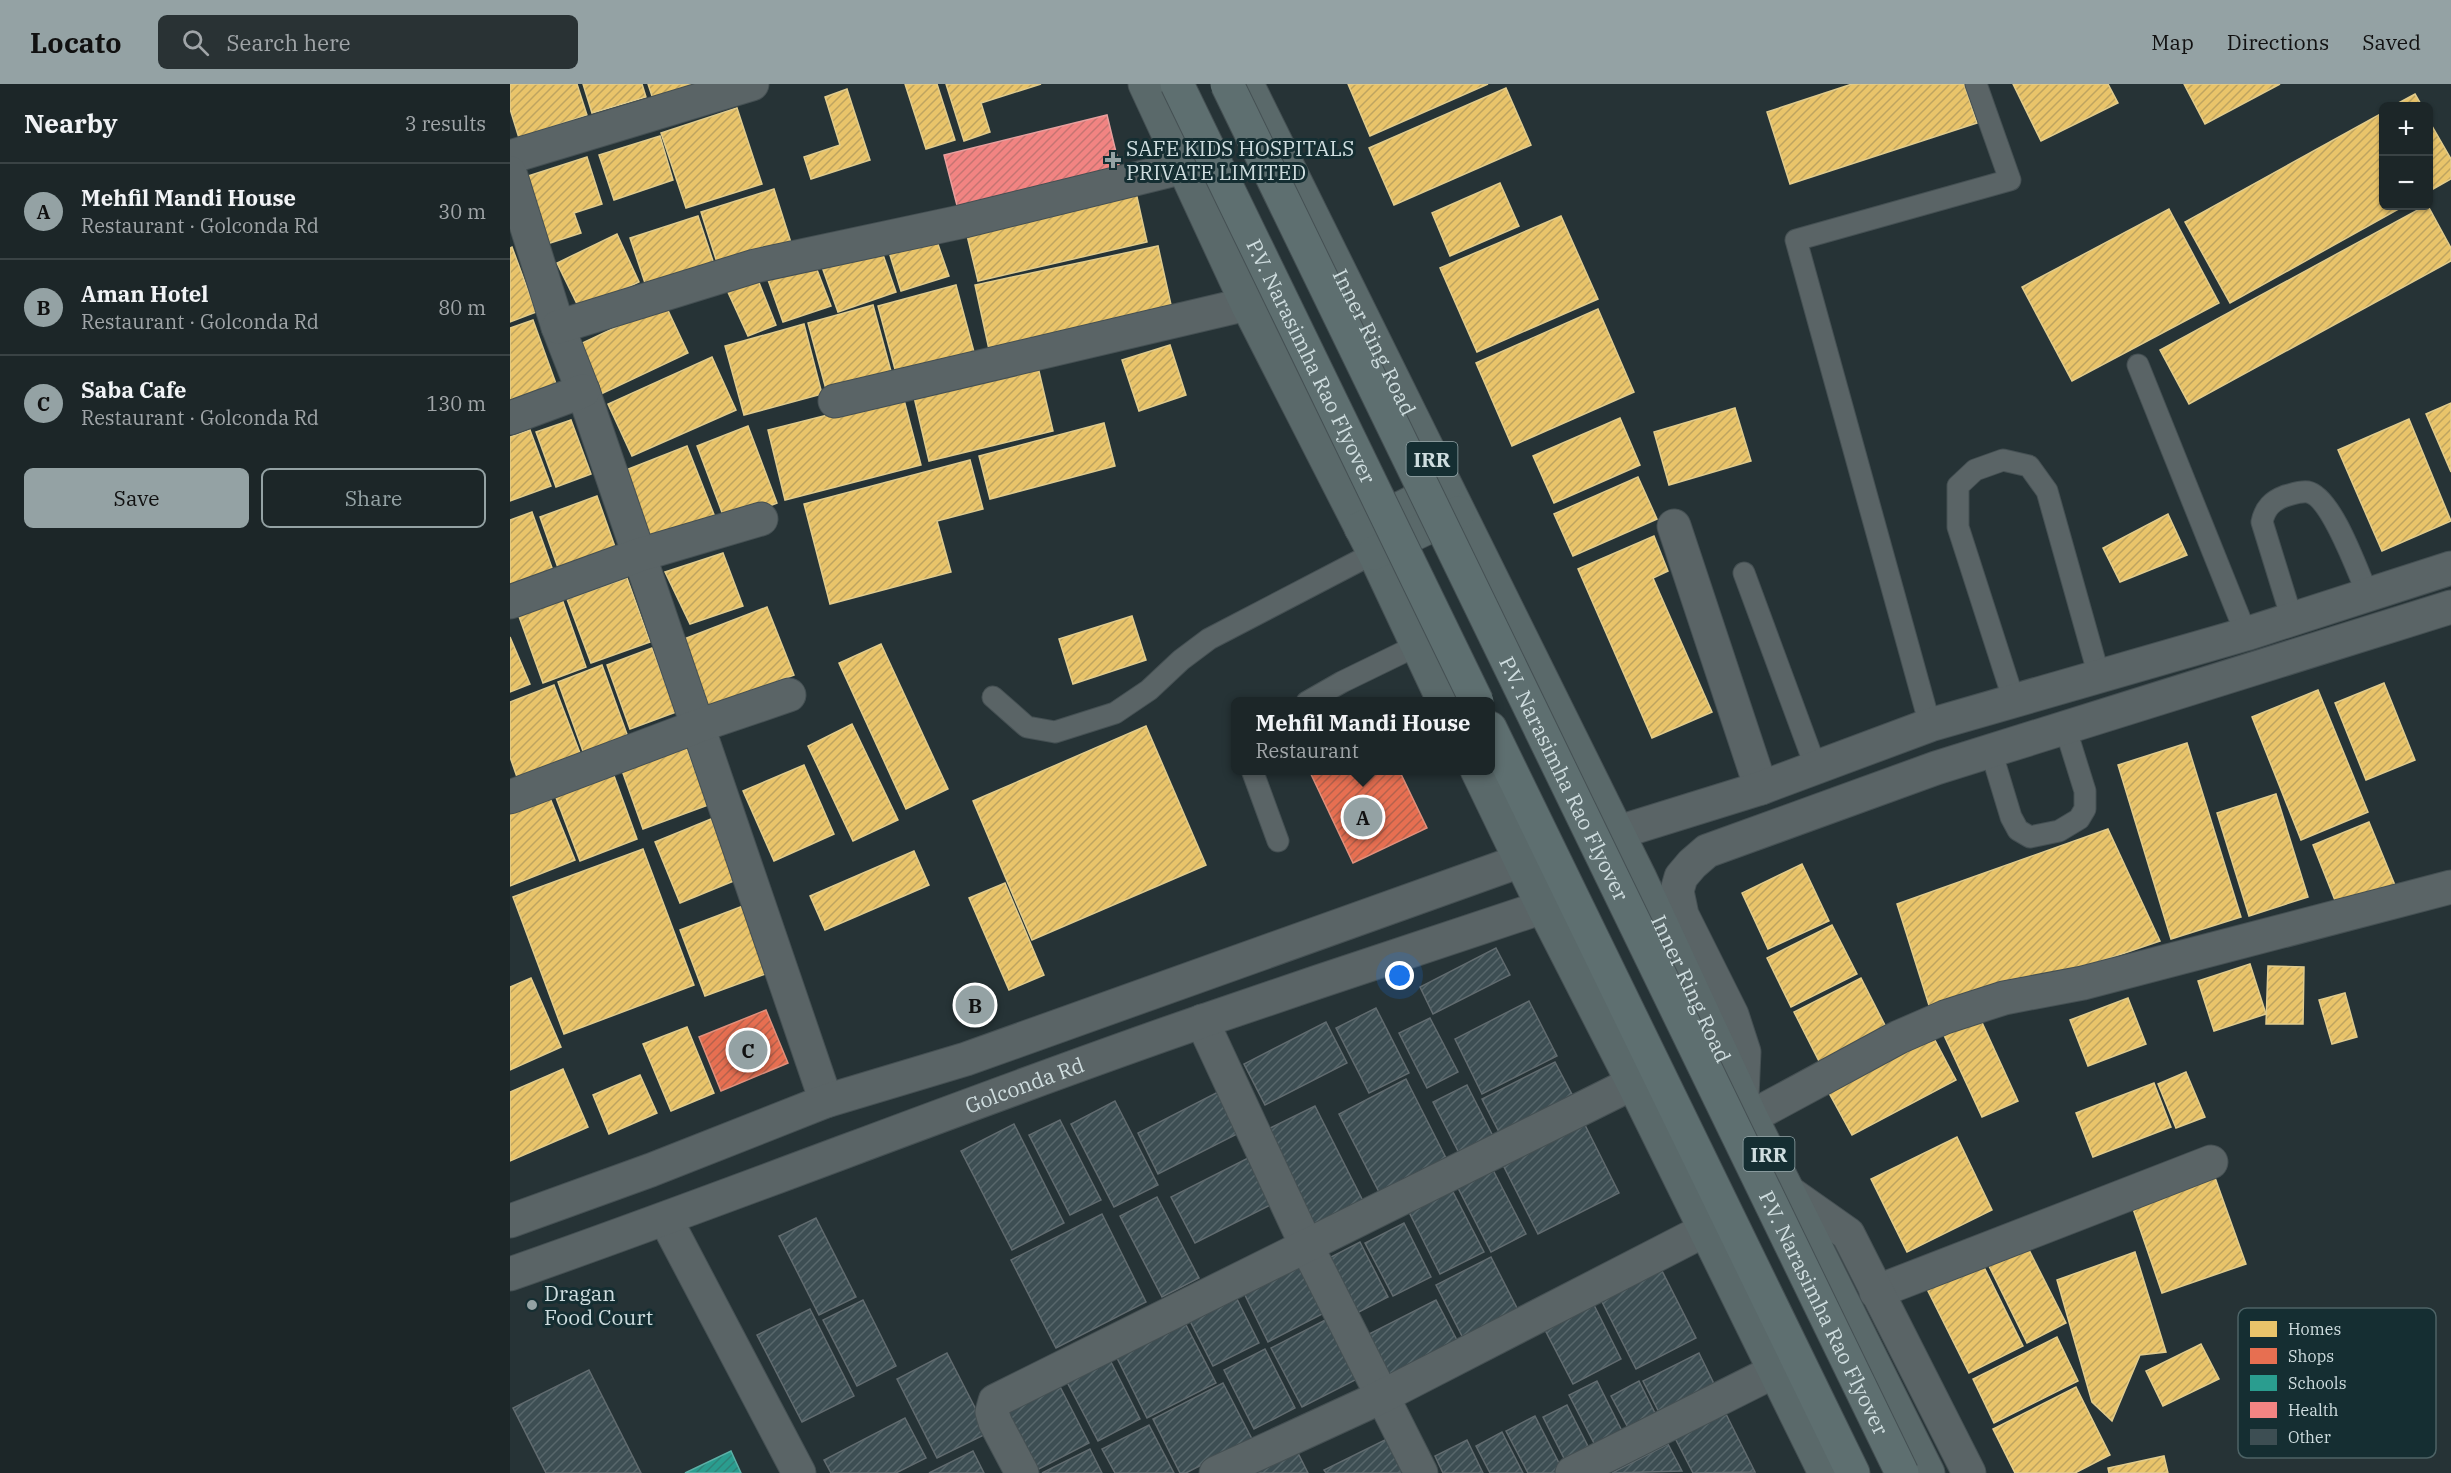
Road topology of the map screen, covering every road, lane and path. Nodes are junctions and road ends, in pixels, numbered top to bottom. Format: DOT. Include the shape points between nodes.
graph roads {
  1 [pos="752,84"];
  2 [pos="1145,84"];
  3 [pos="1177,84"];
  4 [pos="1227,84"];
  5 [pos="1247,84"];
  6 [pos="1976,84"];
  7 [pos="510,158"];
  8 [pos="1184,167"];
  9 [pos="510,173"];
  10 [pos="519,233"];
  11 [pos="1247,303"];
  12 [pos="558,327"];
  13 [pos="2138,365"];
  14 [pos="583,391"];
  15 [pos="835,401"];
  16 [pos="510,418"];
  17 [pos="1451,499"];
  18 [pos="761,519"];
  19 [pos="1674,526"];
  20 [pos="1368,541"];
  21 [pos="639,555"];
  22 [pos="2451,568"];
  23 [pos="1744,573"];
  24 [pos="2368,595"];
  25 [pos="510,602"];
  26 [pos="2451,607"];
  27 [pos="2292,619"];
  28 [pos="1412,633"];
  29 [pos="2246,634"];
  30 [pos="2099,676"];
  31 [pos="789,695"];
  32 [pos="1315,697"];
  33 [pos="1442,697"];
  34 [pos="1476,697"];
  35 [pos="993,698"];
  36 [pos="2014,701"];
  37 [pos="1930,725"];
  38 [pos="698,726"];
  39 [pos="2065,727"];
  40 [pos="1495,736"];
  41 [pos="1991,751"];
  42 [pos="1816,768"];
  43 [pos="1253,775"];
  44 [pos="1479,775"];
  45 [pos="1761,788"];
  46 [pos="510,797"];
  47 [pos="1616,833"];
  48 [pos="1278,841"];
  49 [pos="1520,861"];
  50 [pos="2451,887"];
  51 [pos="1542,907"];
  52 [pos="1202,1021"];
  53 [pos="1633,1083"];
  54 [pos="826,1101"];
  55 [pos="1746,1107"];
  56 [pos="2211,1162"];
  57 [pos="1787,1191"];
  58 [pos="666,1220"];
  59 [pos="510,1221"];
  60 [pos="1705,1230"];
  61 [pos="1307,1246"];
  62 [pos="510,1274"];
  63 [pos="1876,1292"];
  64 [pos="1775,1371"];
  65 [pos="1382,1397"];
  66 [pos="799,1473"];
  67 [pos="1022,1473"];
  68 [pos="1216,1473"];
  69 [pos="1421,1473"];
  70 [pos="1572,1473"];
  71 [pos="1825,1473"];
  72 [pos="1853,1473"];
  73 [pos="1902,1473"];
  74 [pos="1928,1473"];
  75 [pos="1969,1473"];
  1 -- 7 [label="street"];
  2 -- 8 [label="main road"];
  3 -- 34 [label="highway, P.V. Narasimha Rao Flyover, bridge"];
  4 -- 73 [label="highway, P.V. Narasimha Rao Flyover, bridge"];
  5 -- 17 [label="main road, Inner Ring Road / IRR"];
  6 -- 37 [label="lane" via="2010,180 1796,240"];
  8 -- 11 [label="main road"];
  8 -- 12 [label="street" via="960,222 755,266"];
  9 -- 10 [label="street"];
  10 -- 12 [label="street"];
  11 -- 15 [label="street"];
  11 -- 20 [label="main road"];
  12 -- 14 [label="street"];
  13 -- 29 [label="lane"];
  14 -- 16 [label="street"];
  14 -- 21 [label="street"];
  17 -- 20 [label="main road"];
  17 -- 47 [label="main road, Inner Ring Road / IRR"];
  18 -- 21 [label="street"];
  19 -- 45 [label="street"];
  20 -- 28 [label="main road"];
  20 -- 35 [label="lane" via="1209,639 1115,713 1055,732 1028,728"];
  21 -- 25 [label="street"];
  21 -- 38 [label="street"];
  22 -- 24 [label="street"];
  23 -- 42 [label="lane"];
  24 -- 27 [label="street"];
  24 -- 27 [label="lane" via="2323,502 2310,492 2296,492 2265,510 2262,522"];
  26 -- 39 [label="street"];
  27 -- 29 [label="street"];
  28 -- 32 [label="lane"];
  28 -- 33 [label="main road"];
  29 -- 30 [label="street"];
  30 -- 36 [label="street"];
  30 -- 36 [label="lane" via="2047,491 2029,466 2003,460 1976,470 1958,486 1958,527"];
  31 -- 38 [label="street"];
  36 -- 37 [label="street"];
  37 -- 42 [label="street"];
  38 -- 46 [label="street"];
  38 -- 54 [label="street"];
  39 -- 41 [label="street"];
  39 -- 41 [label="lane" via="2085,791 2085,809 2079,819 2059,831 2030,837 2018,830"];
  40 -- 72 [label="highway, P.V. Narasimha Rao Flyover"];
  41 -- 55 [label="street" via="1707,851 1681,877 1677,891 1682,915 1732,1015 1744,1052"];
  42 -- 45 [label="street"];
  43 -- 48 [label="lane"];
  44 -- 49 [label="main road"];
  45 -- 47 [label="street"];
  47 -- 55 [label="main road, Inner Ring Road / IRR"];
  49 -- 51 [label="main road"];
  49 -- 54 [label="street" via="966,1059"];
  50 -- 55 [label="street" via="2083,982 2004,998 1945,1017"];
  51 -- 52 [label="street, Golconda Rd"];
  51 -- 53 [label="main road"];
  52 -- 58 [label="street, Golconda Rd"];
  52 -- 61 [label="street"];
  53 -- 60 [label="main road"];
  53 -- 61 [label="street"];
  54 -- 59 [label="street"];
  55 -- 57 [label="main road, Inner Ring Road / IRR"];
  56 -- 63 [label="street"];
  57 -- 63 [label="street" via="1848,1234"];
  57 -- 74 [label="main road, Inner Ring Road / IRR"];
  58 -- 62 [label="street, Golconda Rd"];
  58 -- 66 [label="street"];
  60 -- 64 [label="main road"];
  60 -- 65 [label="street"];
  61 -- 65 [label="street"];
  61 -- 67 [label="street" via="995,1401 995,1422"];
  63 -- 75 [label="street"];
  64 -- 70 [label="street"];
  64 -- 71 [label="main road"];
  65 -- 68 [label="street"];
  65 -- 69 [label="street"];
}
